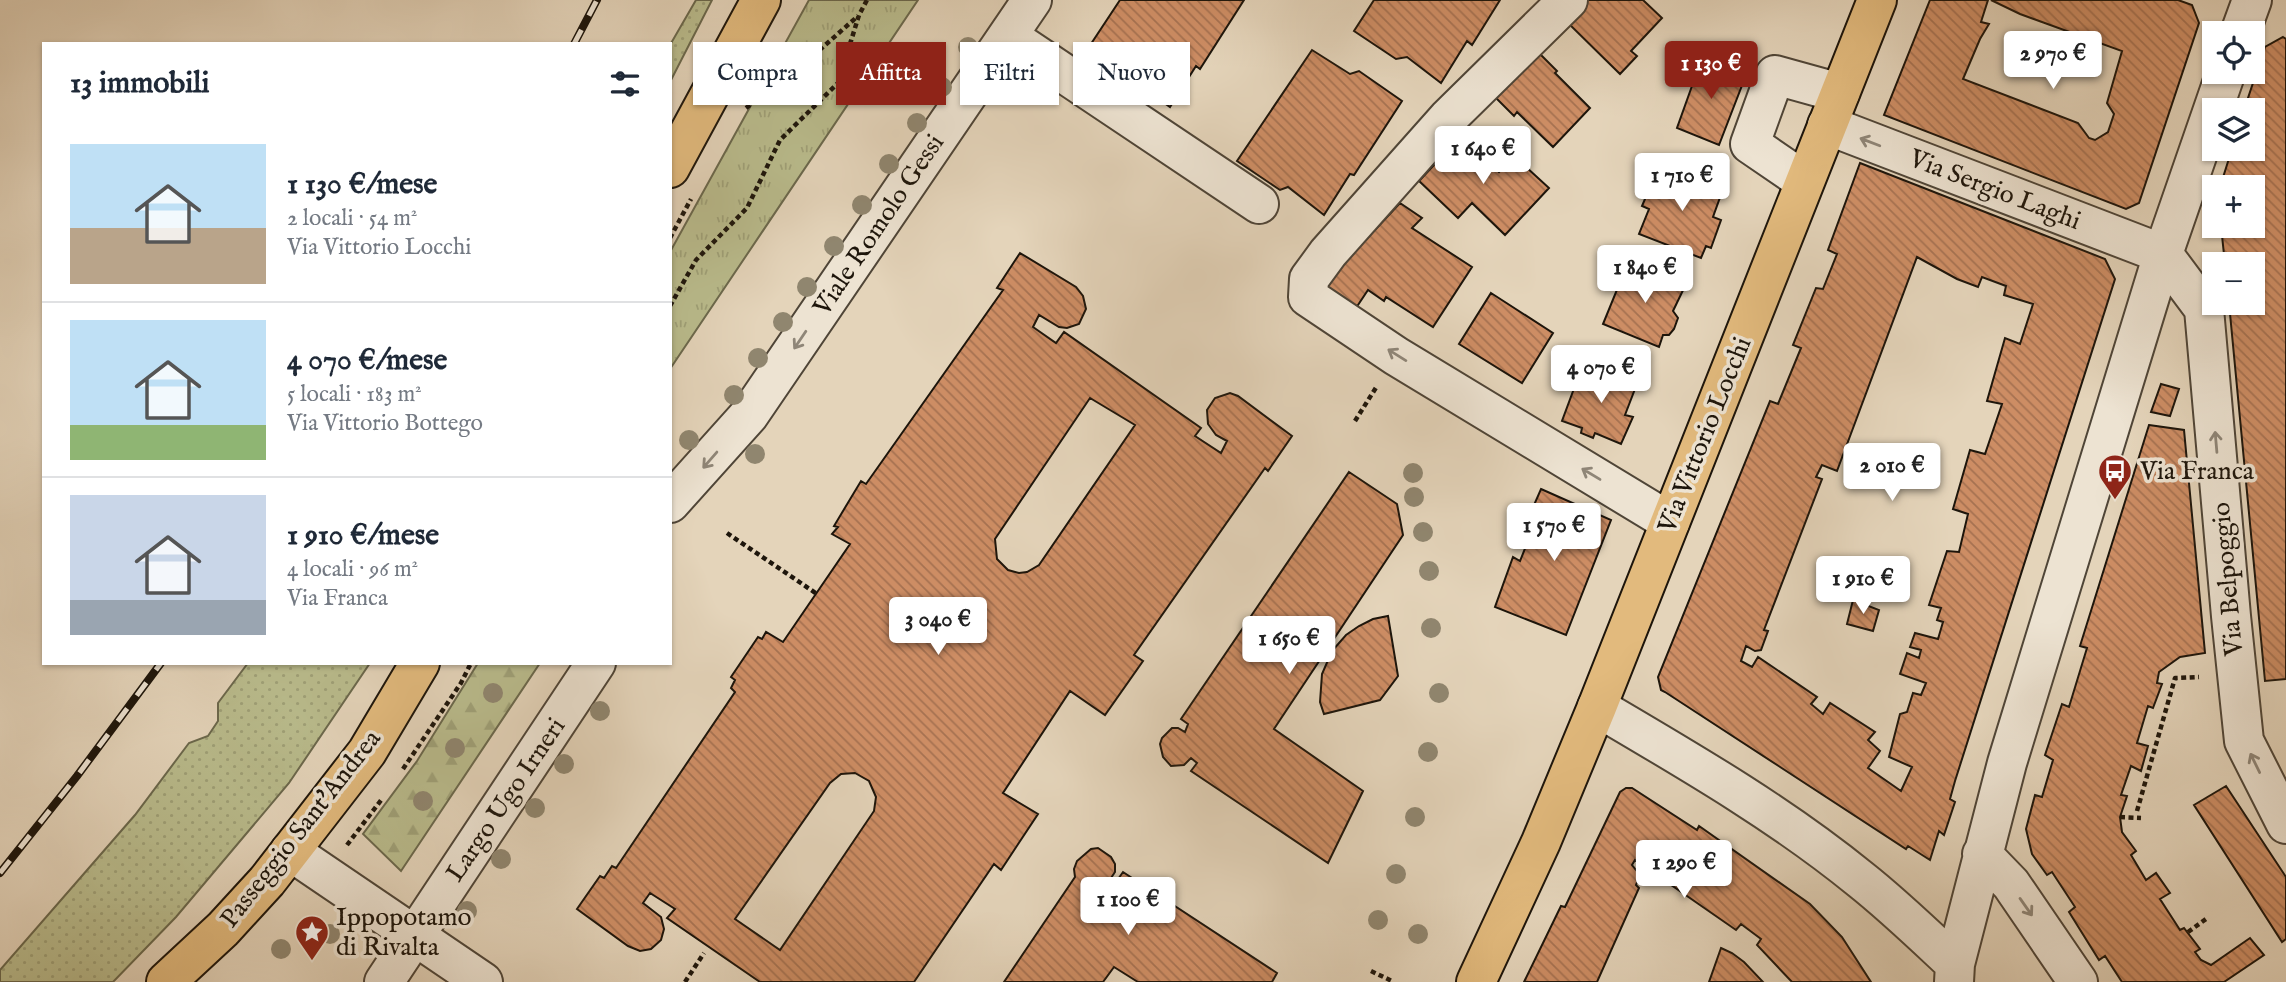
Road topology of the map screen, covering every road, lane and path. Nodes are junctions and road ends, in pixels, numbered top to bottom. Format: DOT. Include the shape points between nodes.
graph roads {
  1 [pos="761,0"];
  2 [pos="867,0"];
  3 [pos="1032,0"];
  4 [pos="1568,0"];
  5 [pos="1877,0"];
  6 [pos="2252,0"];
  7 [pos="859,15"];
  8 [pos="2244,21"];
  9 [pos="1008,36"];
  10 [pos="851,42"];
  11 [pos="2222,84"];
  12 [pos="836,85"];
  13 [pos="1833,109"];
  14 [pos="736,116"];
  15 [pos="672,164"];
  16 [pos="1804,181"];
  17 [pos="1259,204"];
  18 [pos="2163,254"];
  19 [pos="672,302"];
  20 [pos="672,501"];
  21 [pos="1670,522"];
  22 [pos="727,533"];
  23 [pos="817,594"];
  24 [pos="419,665"];
  25 [pos="595,665"];
  26 [pos="2199,677"];
  27 [pos="1597,707"];
  28 [pos="2137,811"];
  29 [pos="2120,817"];
  30 [pos="2141,818"];
  31 [pos="2286,824"];
  32 [pos="290,851"];
  33 [pos="1982,854"];
  34 [pos="2206,919"];
  35 [pos="2188,932"];
  36 [pos="415,936"];
  37 [pos="704,953"];
  38 [pos="1371,971"];
  39 [pos="1955,973"];
  40 [pos="166,982"];
  41 [pos="384,982"];
  42 [pos="483,982"];
  43 [pos="685,982"];
  44 [pos="1394,982"];
  45 [pos="1476,982"];
  46 [pos="2078,982"];
  1 -- 15 [label="main road"];
  2 -- 7 [label="path"];
  3 -- 9 [label="street, Viale Romolo Gessi"];
  21 -- 4 [label="street, one-way" via="1396,356 1308,297 1309,279 1328,253 1448,118"];
  5 -- 13 [label="main road, Via Vittorio Locchi"];
  6 -- 8 [label="street"];
  7 -- 10 [label="path"];
  7 -- 14 [label="path"];
  9 -- 17 [label="street"];
  9 -- 20 [label="street, Viale Romolo Gessi, one-way" via="749,415"];
  11 -- 18 [label="street"];
  12 -- 19 [label="path" via="780,141 747,208 696,260"];
  13 -- 16 [label="main road, Via Vittorio Locchi"];
  13 -- 16 [label="street, Via Sergio Laghi" via="1775,75 1750,144"];
  18 -- 13 [label="street, Via Sergio Laghi, one-way"];
  16 -- 21 [label="main road, Via Vittorio Locchi"];
  31 -- 18 [label="street, Via Belpoggio, one-way" via="2244,741 2204,309"];
  18 -- 33 [label="street"];
  21 -- 27 [label="main road, Via Vittorio Locchi"];
  22 -- 23 [label="path"];
  24 -- 32 [label="main road, Passeggio Sant'Andrea" via="367,752"];
  25 -- 36 [label="street, Largo Ugo Irneri"];
  26 -- 28 [label="path" via="2175,678"];
  27 -- 39 [label="street" via="1698,766 1860,879"];
  27 -- 45 [label="main road, Via Vittorio Locchi"];
  29 -- 30 [label="path"];
  32 -- 36 [label="street"];
  32 -- 40 [label="main road, Passeggio Sant'Andrea" via="223,929"];
  33 -- 39 [label="street"];
  33 -- 46 [label="street, one-way" via="2011,884"];
  34 -- 35 [label="path"];
  36 -- 41 [label="street, Largo Ugo Irneri"];
  36 -- 42 [label="street"];
  37 -- 43 [label="path"];
  38 -- 44 [label="path"];
}
